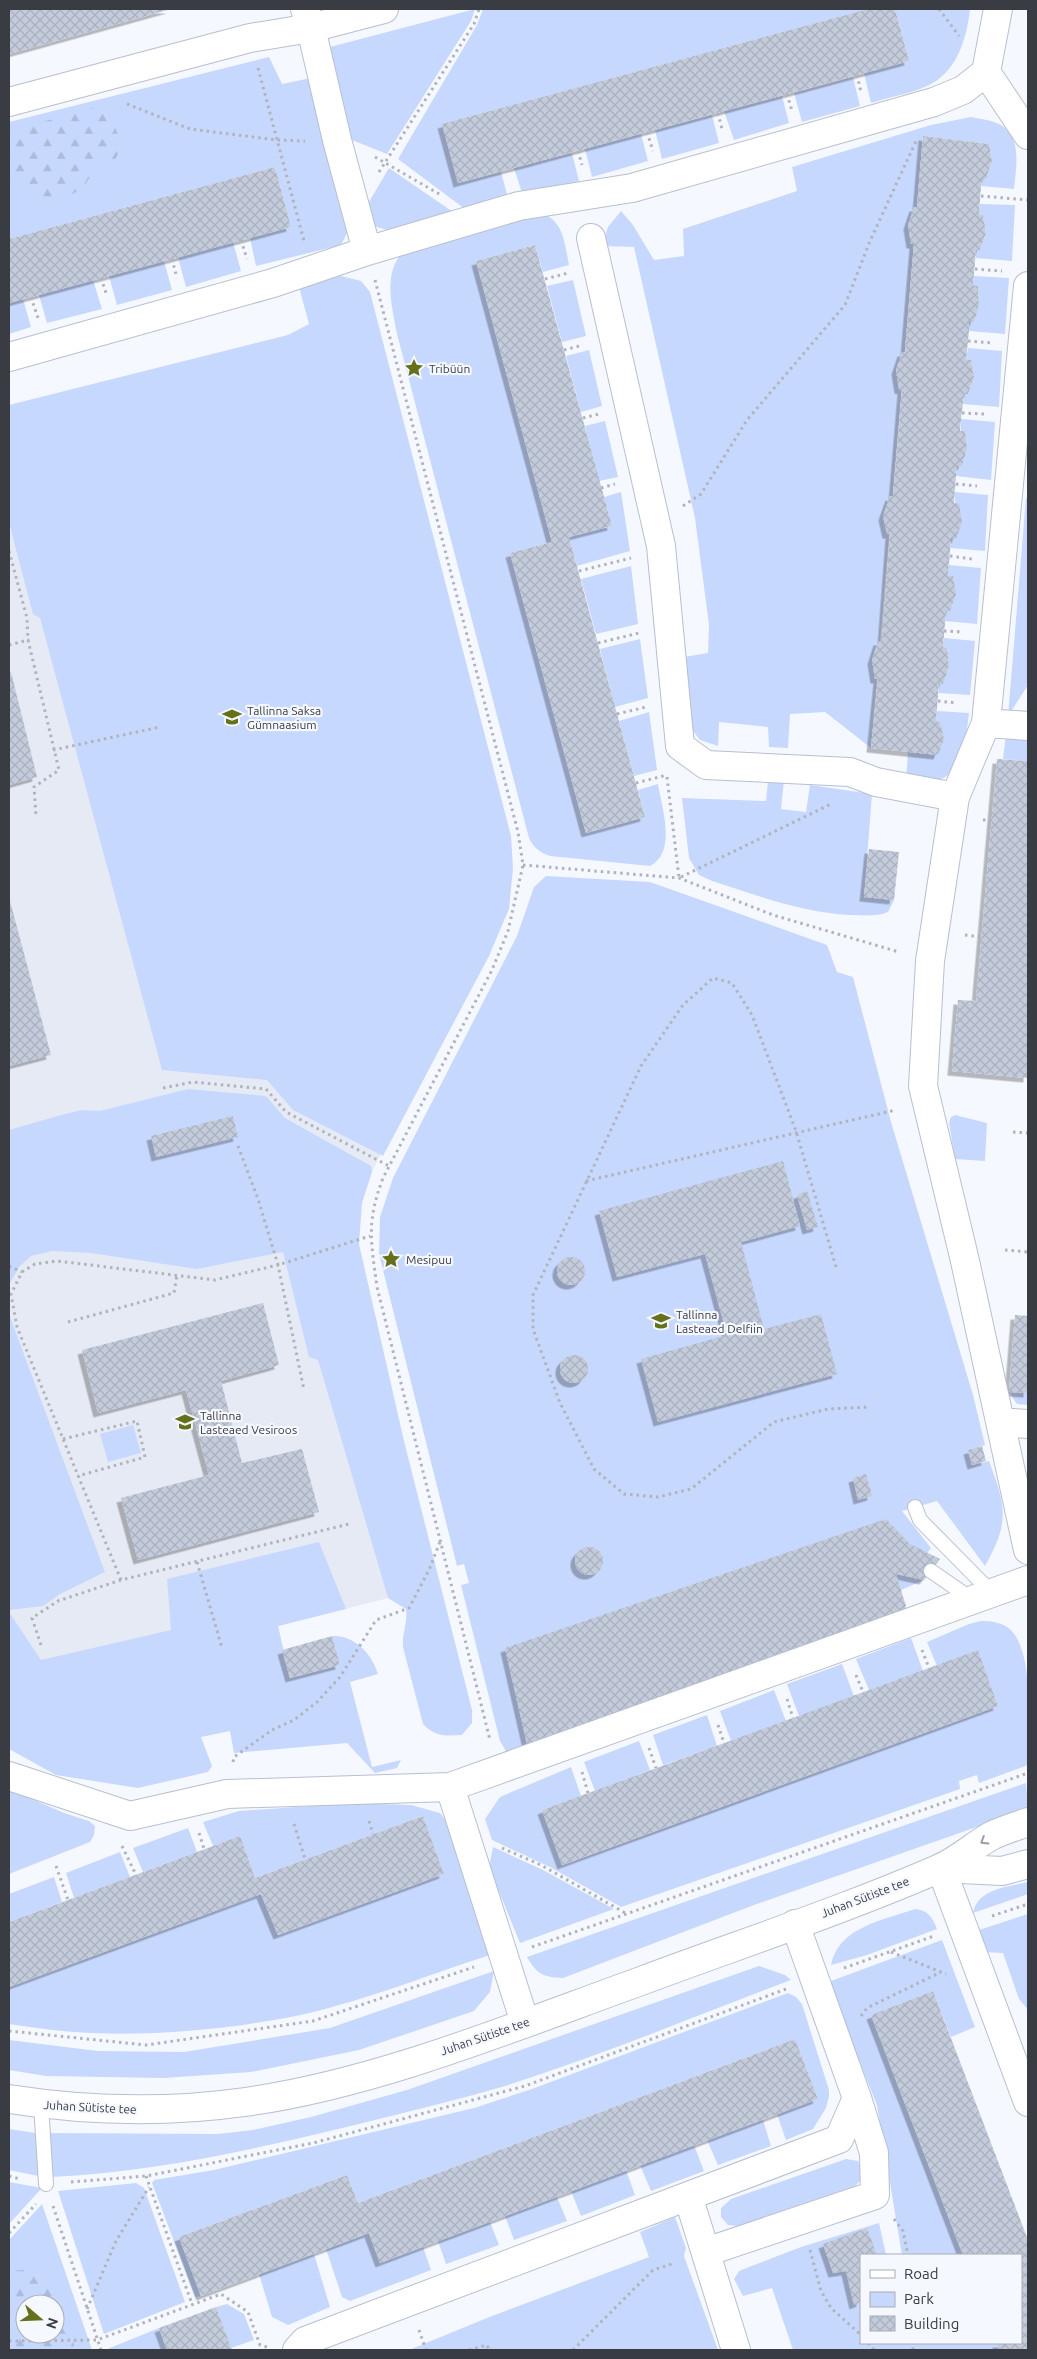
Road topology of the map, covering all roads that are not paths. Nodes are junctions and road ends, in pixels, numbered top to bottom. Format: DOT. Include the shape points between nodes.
graph roads {
  1 [pos="384,9"];
  2 [pos="998,9"];
  3 [pos="308,18"];
  4 [pos="986,72"];
  5 [pos="9,102"];
  6 [pos="1028,135"];
  7 [pos="590,238"];
  8 [pos="368,250"];
  9 [pos="1028,286"];
  10 [pos="9,357"];
  11 [pos="986,723"];
  12 [pos="1028,726"];
  13 [pos="955,797"];
  14 [pos="1015,1425"];
  15 [pos="915,1507"];
  16 [pos="1028,1550"];
  17 [pos="931,1571"];
  18 [pos="1028,1580"];
  19 [pos="983,1596"];
  20 [pos="9,1776"];
  21 [pos="450,1787"];
  22 [pos="1028,1822"];
  23 [pos="1028,1864"];
  24 [pos="941,1868"];
  25 [pos="795,1924"];
  26 [pos="526,2023"];
  27 [pos="857,2098"];
  28 [pos="9,2099"];
  29 [pos="1028,2102"];
  30 [pos="41,2104"];
  31 [pos="47,2188"];
  32 [pos="688,2196"];
  33 [pos="706,2252"];
  34 [pos="284,2349"];
  35 [pos="736,2350"];
  1 -- 3 [label="street"];
  2 -- 4 [label="street"];
  3 -- 5 [label="street" via="250,38"];
  3 -- 8 [label="street" via="336,140"];
  4 -- 6 [label="street"];
  4 -- 8 [label="street" via="963,90 934,102 632,188 519,206"];
  7 -- 13 [label="street" via="661,551 680,746 706,765 850,772 876,782"];
  8 -- 10 [label="street" via="273,283"];
  9 -- 11 [label="street"];
  11 -- 12 [label="street"];
  11 -- 13 [label="street"];
  13 -- 14 [label="street" via="930,961 923,1086 965,1262"];
  14 -- 16 [label="street"];
  15 -- 19 [label="lane" via="920,1520"];
  17 -- 19 [label="lane"];
  18 -- 19 [label="street"];
  19 -- 21 [label="street"];
  20 -- 21 [label="street" via="130,1816 227,1794"];
  21 -- 26 [label="street"];
  22 -- 24 [label="street, Juhan Sütiste tee, one-way" via="993,1836"];
  23 -- 24 [label="street, Juhan Sütiste tee" via="1002,1871"];
  24 -- 25 [label="street, Juhan Sütiste tee"];
  24 -- 29 [label="street"];
  25 -- 26 [label="street, Juhan Sütiste tee"];
  25 -- 27 [label="street"];
  26 -- 30 [label="street, Juhan Sütiste tee" via="340,2083 245,2102 140,2110"];
  27 -- 32 [label="street" via="839,2139"];
  27 -- 33 [label="street" via="874,2153 875,2195"];
  28 -- 30 [label="street, Juhan Sütiste tee"];
  30 -- 31 [label="lane"];
  32 -- 33 [label="street"];
  32 -- 34 [label="street"];
  33 -- 35 [label="street"];
}
